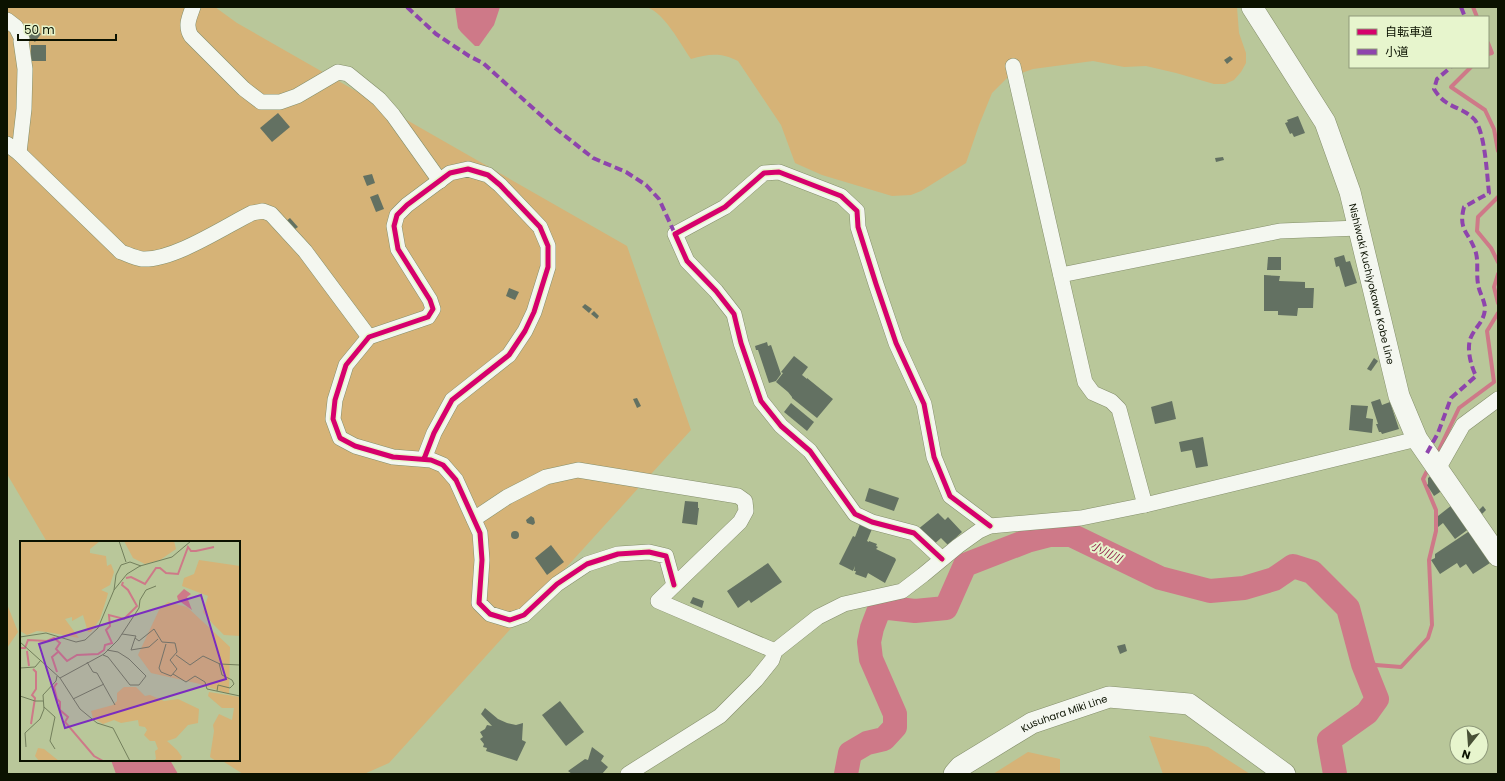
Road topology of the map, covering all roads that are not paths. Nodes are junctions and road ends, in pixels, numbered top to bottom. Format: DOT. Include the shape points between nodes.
graph roads {
  1 [pos="193,7"];
  2 [pos="1252,7"];
  3 [pos="7,20"];
  4 [pos="1013,66"];
  5 [pos="13,149"];
  6 [pos="440,181"];
  7 [pos="1359,228"];
  8 [pos="1061,275"];
  9 [pos="369,338"];
  10 [pos="1498,399"];
  11 [pos="1427,454"];
  12 [pos="424,459"];
  13 [pos="1145,505"];
  14 [pos="474,519"];
  15 [pos="990,526"];
  16 [pos="1498,556"];
  17 [pos="942,559"];
  18 [pos="674,585"];
  19 [pos="775,651"];
  20 [pos="628,774"];
  21 [pos="954,774"];
  22 [pos="1285,774"];
  1 -- 6 [label="street" via="187,29 191,36 244,89 261,102 280,102 297,96 338,72 348,74 393,115"];
  2 -- 7 [label="main road, Nishiwaki Kuchiyokawa Kobe Line" via="1325,122 1350,192"];
  3 -- 5 [label="street" via="16,27 22,39 25,70 24,109"];
  4 -- 8 [label="street"];
  5 -- 9 [label="street" via="121,252 141,259 161,257 197,243 252,213 262,211 271,214 305,251"];
  6 -- 9 [label="street" via="407,205 397,215 394,226 398,248 433,309 428,317"];
  6 -- 12 [label="street" via="450,173 468,169 488,175 540,227 548,246 548,266 534,312 524,331 509,354 452,400"];
  7 -- 8 [label="street" via="1280,231"];
  7 -- 11 [label="main road, Nishiwaki Kuchiyokawa Kobe Line" via="1399,396"];
  8 -- 13 [label="street" via="1085,382 1093,393 1111,401 1119,409"];
  9 -- 12 [label="street" via="346,365 335,400 333,419 340,438 354,446 392,457"];
  10 -- 11 [label="street"];
  11 -- 13 [label="street"];
  11 -- 16 [label="main road, Nishiwaki Kuchiyokawa Kobe Line"];
  12 -- 14 [label="street" via="442,466 456,480"];
  13 -- 15 [label="street" via="1081,518"];
  14 -- 18 [label="street" via="480,533 482,560 479,603 490,614 510,620 524,615 557,584 587,564 618,554 649,552 666,556"];
  14 -- 18 [label="street" via="546,476 578,470 738,496 745,501 746,511 740,522"];
  15 -- 17 [label="street" via="979,531"];
  15 -- 17 [label="street" via="950,496 934,457 924,404 896,343 878,291 858,227 857,211 841,196 779,172 764,173 725,207 675,234 687,261 734,314 740,343 761,401 781,426 810,451 855,514 872,522 914,533"];
  17 -- 19 [label="street" via="902,591 844,604 818,617"];
  18 -- 19 [label="street" via="658,602"];
  19 -- 20 [label="street" via="772,660 756,680 720,716"];
  21 -- 22 [label="main road, Kusuhara Miki Line" via="960,767 1032,723 1109,697 1189,704"];
}
